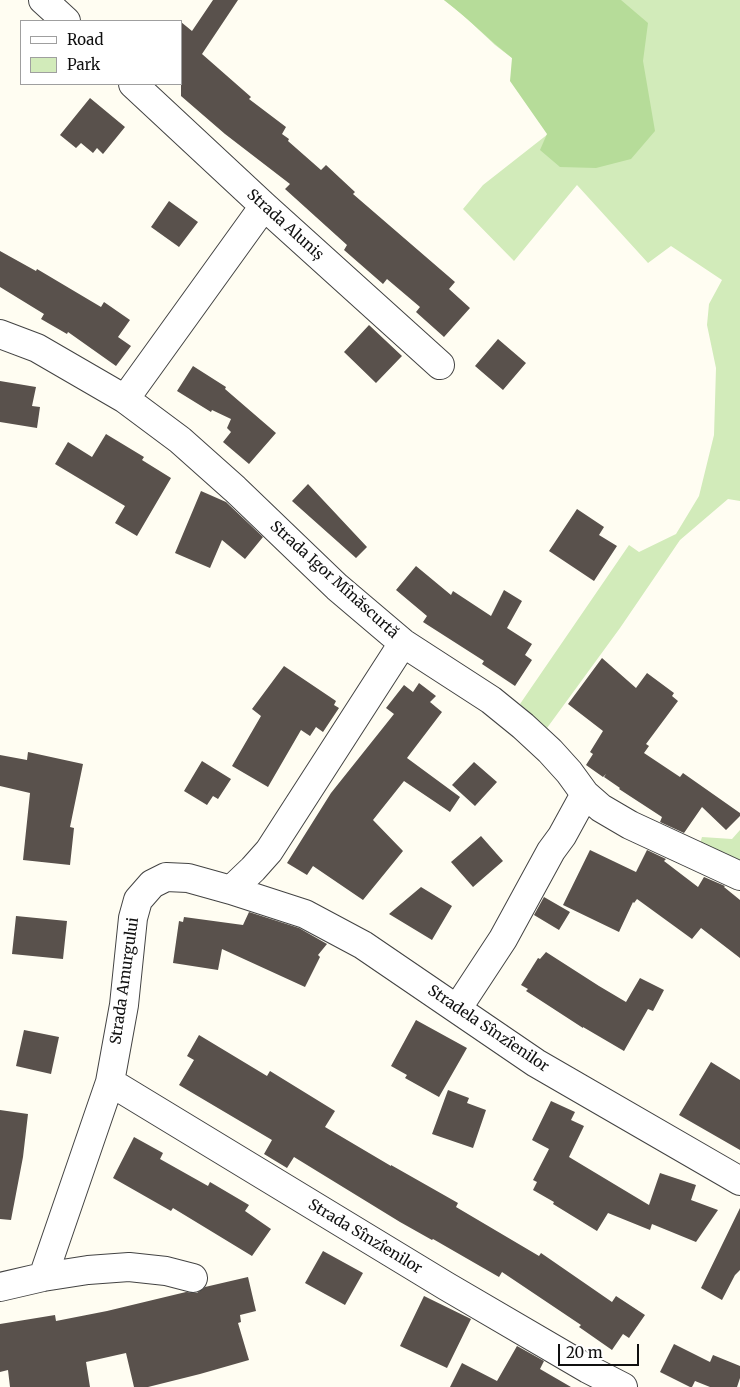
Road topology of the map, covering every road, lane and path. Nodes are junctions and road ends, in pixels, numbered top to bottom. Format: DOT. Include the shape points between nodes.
graph roads {
  1 [pos="43,0"];
  2 [pos="65,20"];
  3 [pos="134,85"];
  4 [pos="264,206"];
  5 [pos="0,334"];
  6 [pos="440,365"];
  7 [pos="125,399"];
  8 [pos="403,643"];
  9 [pos="585,794"];
  10 [pos="740,876"];
  11 [pos="231,890"];
  12 [pos="458,1009"];
  13 [pos="110,1082"];
  14 [pos="740,1180"];
  15 [pos="44,1276"];
  16 [pos="193,1278"];
  17 [pos="0,1287"];
  18 [pos="623,1387"];
  1 -- 2 [label="street"];
  3 -- 4 [label="street, Strada Aluniș"];
  4 -- 6 [label="street, Strada Aluniș"];
  4 -- 7 [label="street"];
  5 -- 7 [label="street, Strada Igor Mînăscurtă" via="37,348"];
  7 -- 8 [label="street, Strada Igor Mînăscurtă" via="180,440 337,587"];
  8 -- 9 [label="street, Strada Igor Mînăscurtă" via="491,700 523,726 550,751"];
  8 -- 11 [label="street" via="269,851"];
  9 -- 10 [label="street, Strada Igor Mînăscurtă" via="630,825"];
  9 -- 12 [label="street"];
  11 -- 12 [label="street, Stradela Sînzîenilor" via="305,914 363,945"];
  11 -- 13 [label="street, Strada Amurgului" via="188,878 166,877 152,884 138,900"];
  12 -- 14 [label="street, Stradela Sînzîenilor" via="536,1063"];
  13 -- 15 [label="street, Strada Amurgului"];
  13 -- 18 [label="street, Strada Sînzîenilor" via="446,1286"];
  15 -- 16 [label="street" via="128,1267"];
  15 -- 17 [label="street"];
}
